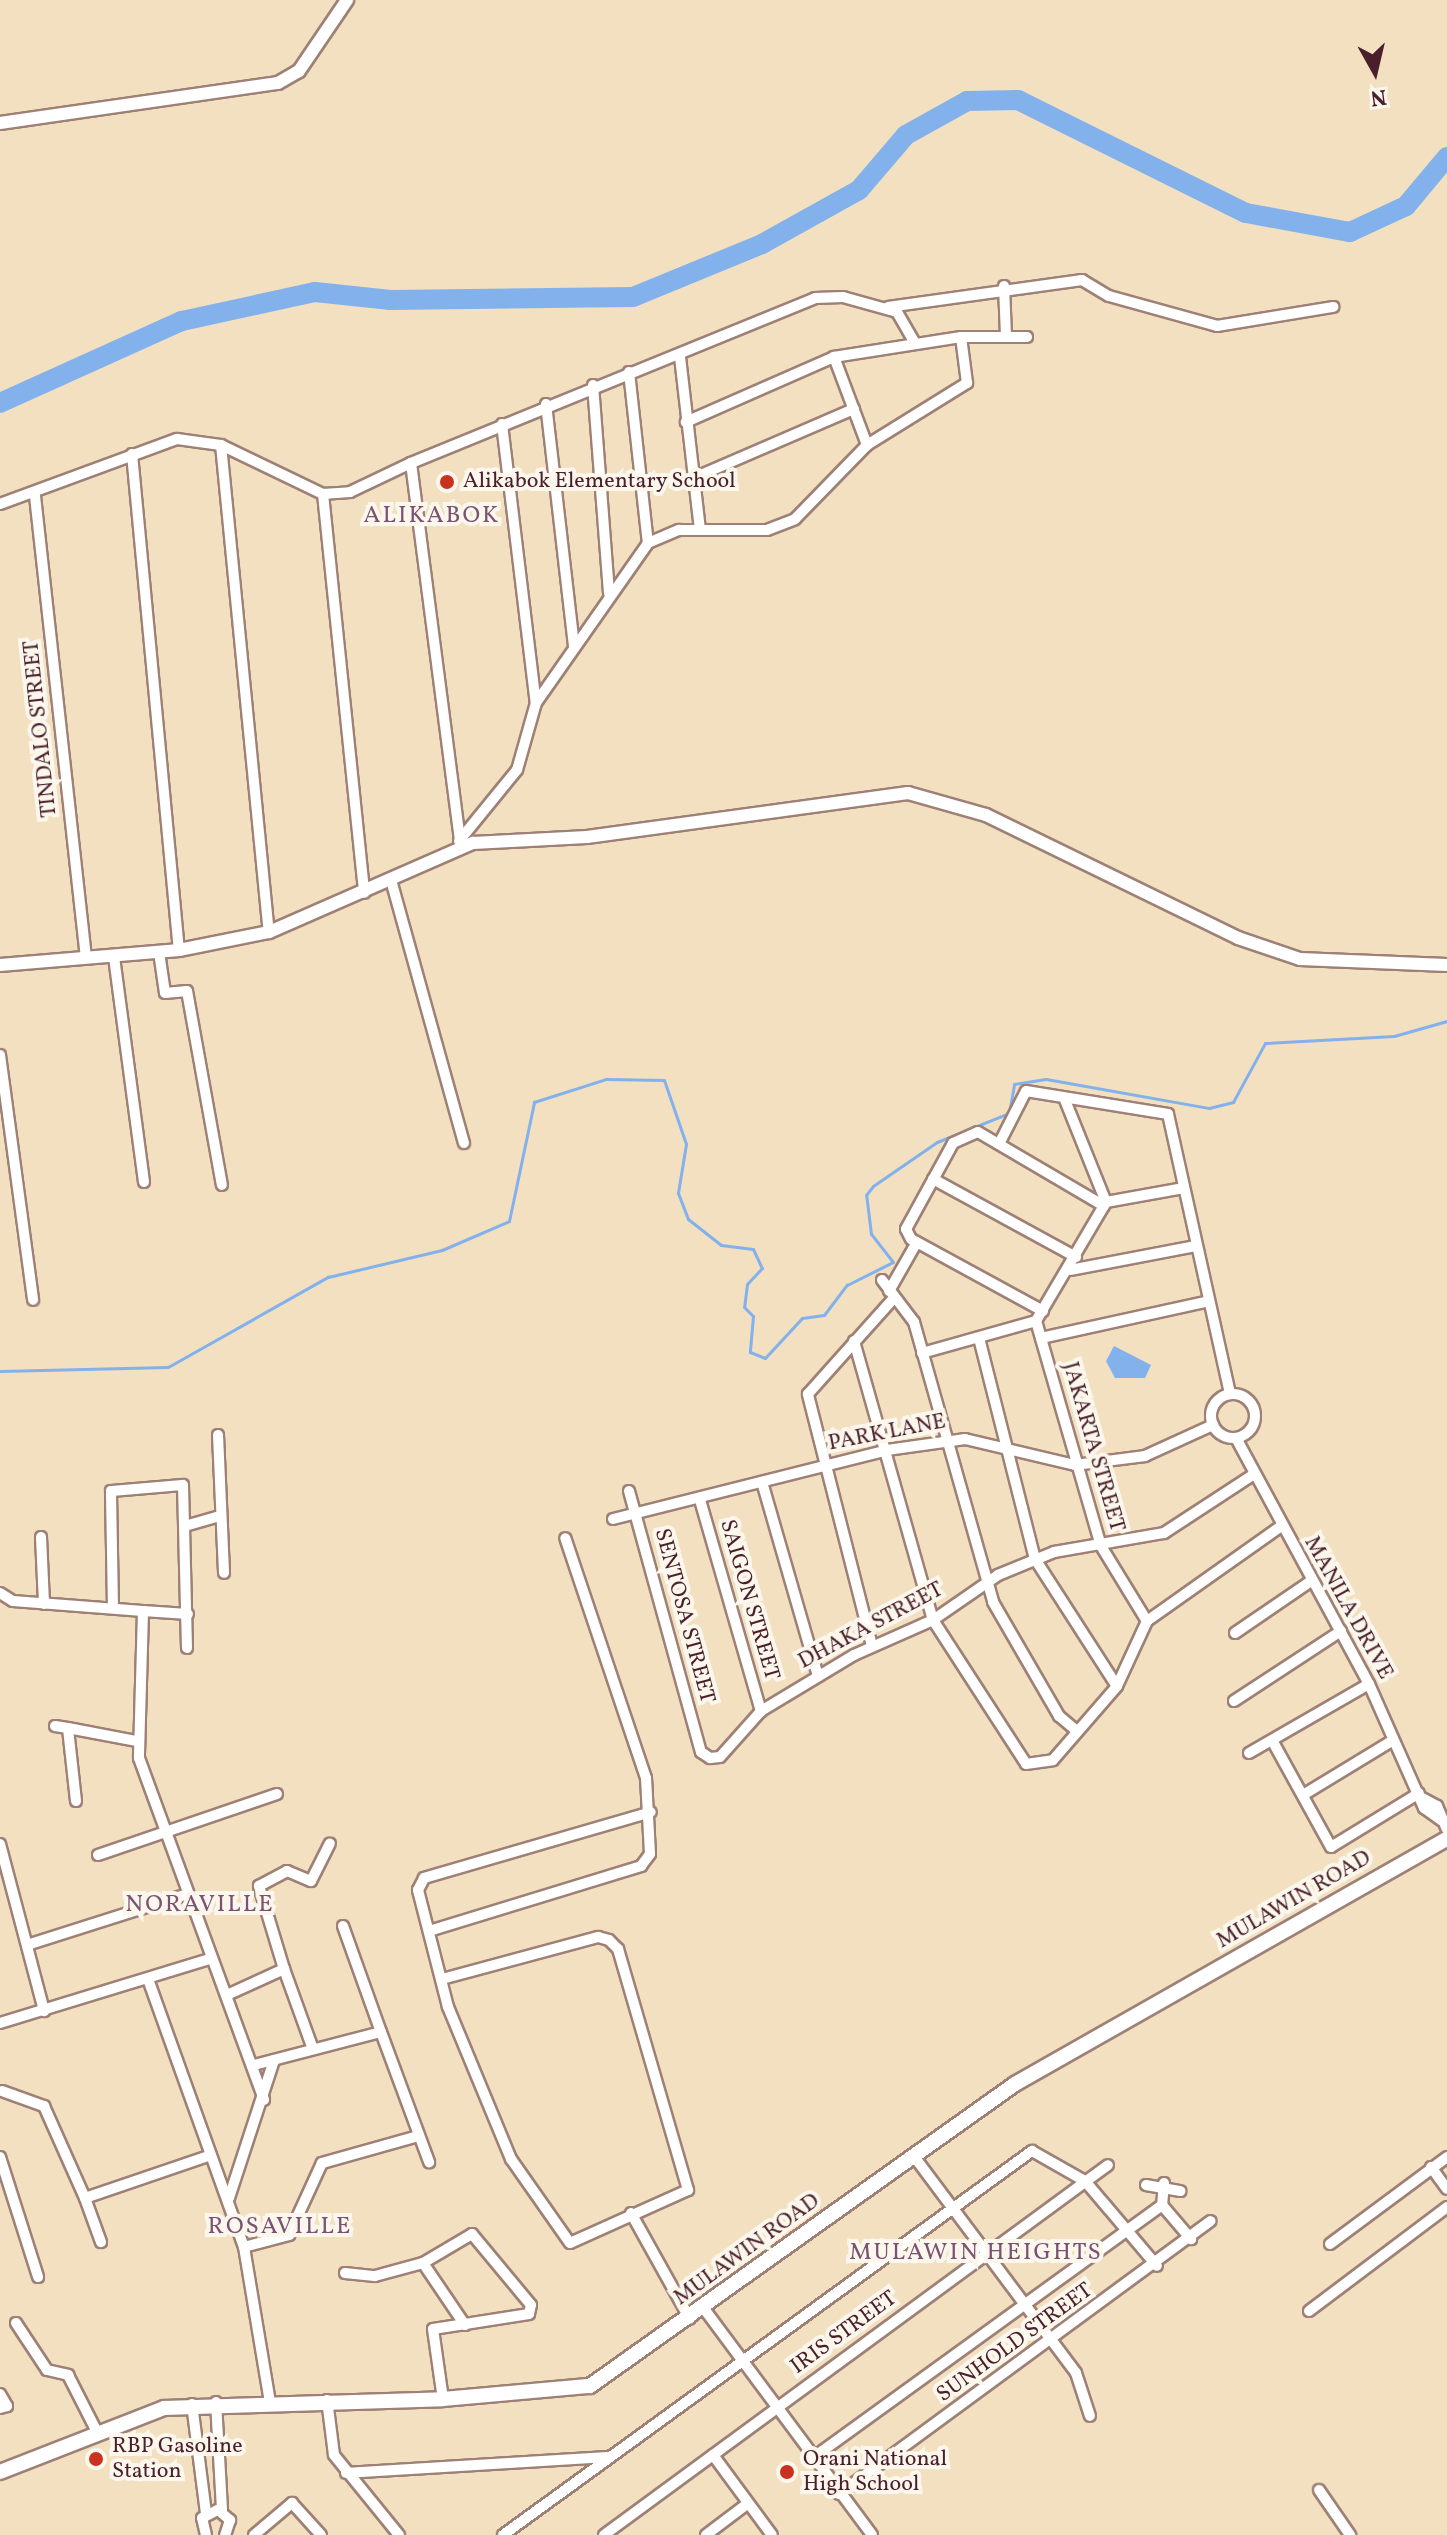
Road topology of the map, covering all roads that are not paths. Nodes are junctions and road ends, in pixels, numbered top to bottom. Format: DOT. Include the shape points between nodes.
graph roads {
  1 [pos="347,0"];
  2 [pos="0,123"];
  3 [pos="1004,286"];
  4 [pos="1333,307"];
  5 [pos="884,308"];
  6 [pos="1006,336"];
  7 [pos="961,337"];
  8 [pos="1027,337"];
  9 [pos="914,342"];
  10 [pos="680,357"];
  11 [pos="834,357"];
  12 [pos="629,372"];
  13 [pos="593,385"];
  14 [pos="546,404"];
  15 [pos="854,409"];
  16 [pos="686,422"];
  17 [pos="502,424"];
  18 [pos="221,445"];
  19 [pos="867,445"];
  20 [pos="132,454"];
  21 [pos="411,463"];
  22 [pos="696,477"];
  23 [pos="323,494"];
  24 [pos="35,496"];
  25 [pos="0,504"];
  26 [pos="700,529"];
  27 [pos="648,543"];
  28 [pos="609,593"];
  29 [pos="574,646"];
  30 [pos="536,703"];
  31 [pos="462,844"];
  32 [pos="391,880"];
  33 [pos="364,893"];
  34 [pos="269,932"];
  35 [pos="179,950"];
  36 [pos="159,952"];
  37 [pos="114,957"];
  38 [pos="86,958"];
  39 [pos="0,965"];
  40 [pos="1447,965"];
  41 [pos="0,1055"];
  42 [pos="1065,1100"];
  43 [pos="464,1143"];
  44 [pos="999,1144"];
  45 [pos="933,1179"];
  46 [pos="144,1182"];
  47 [pos="222,1185"];
  48 [pos="1184,1188"];
  49 [pos="1105,1204"];
  50 [pos="917,1242"];
  51 [pos="1196,1246"];
  52 [pos="1076,1257"];
  53 [pos="1070,1270"];
  54 [pos="882,1280"];
  55 [pos="891,1295"];
  56 [pos="33,1300"];
  57 [pos="1209,1301"];
  58 [pos="1043,1311"];
  59 [pos="1036,1321"];
  60 [pos="979,1338"];
  61 [pos="1041,1338"];
  62 [pos="854,1341"];
  63 [pos="922,1353"];
  64 [pos="1230,1394"];
  65 [pos="1213,1425"];
  66 [pos="218,1435"];
  67 [pos="1236,1438"];
  68 [pos="946,1441"];
  69 [pos="887,1450"];
  70 [pos="1011,1452"];
  71 [pos="826,1465"];
  72 [pos="1075,1465"];
  73 [pos="1251,1476"];
  74 [pos="762,1482"];
  75 [pos="629,1491"];
  76 [pos="700,1500"];
  77 [pos="636,1515"];
  78 [pos="221,1516"];
  79 [pos="613,1519"];
  80 [pos="185,1526"];
  81 [pos="1280,1527"];
  82 [pos="41,1537"];
  83 [pos="565,1538"];
  84 [pos="1101,1546"];
  85 [pos="1035,1559"];
  86 [pos="224,1573"];
  87 [pos="1311,1581"];
  88 [pos="985,1584"];
  89 [pos="0,1593"];
  90 [pos="44,1604"];
  91 [pos="113,1608"];
  92 [pos="143,1611"];
  93 [pos="188,1614"];
  94 [pos="933,1620"];
  95 [pos="1147,1621"];
  96 [pos="1341,1631"];
  97 [pos="1235,1633"];
  98 [pos="872,1646"];
  99 [pos="187,1648"];
  100 [pos="818,1676"];
  101 [pos="1369,1684"];
  102 [pos="1117,1686"];
  103 [pos="1234,1701"];
  104 [pos="761,1711"];
  105 [pos="55,1726"];
  106 [pos="68,1728"];
  107 [pos="1077,1731"];
  108 [pos="136,1741"];
  109 [pos="1273,1742"];
  110 [pos="1390,1742"];
  111 [pos="701,1752"];
  112 [pos="1249,1753"];
  113 [pos="277,1794"];
  114 [pos="1303,1795"];
  115 [pos="1420,1795"];
  116 [pos="76,1801"];
  117 [pos="651,1812"];
  118 [pos="1444,1825"];
  119 [pos="167,1835"];
  120 [pos="1447,1839"];
  121 [pos="330,1843"];
  122 [pos="0,1844"];
  123 [pos="98,1855"];
  124 [pos="185,1895"];
  125 [pos="343,1926"];
  126 [pos="429,1931"];
  127 [pos="27,1945"];
  128 [pos="209,1959"];
  129 [pos="284,1969"];
  130 [pos="148,1979"];
  131 [pos="442,1979"];
  132 [pos="227,1995"];
  133 [pos="44,2011"];
  134 [pos="0,2023"];
  135 [pos="381,2032"];
  136 [pos="313,2049"];
  137 [pos="274,2060"];
  138 [pos="254,2065"];
  139 [pos="1,2089"];
  140 [pos="264,2100"];
  141 [pos="418,2136"];
  142 [pos="211,2155"];
  143 [pos="913,2155"];
  144 [pos="0,2157"];
  145 [pos="1447,2157"];
  146 [pos="429,2162"];
  147 [pos="1108,2165"];
  148 [pos="1431,2167"];
  149 [pos="1085,2181"];
  150 [pos="1164,2183"];
  151 [pos="1146,2185"];
  152 [pos="1447,2189"];
  153 [pos="1180,2191"];
  154 [pos="85,2198"];
  155 [pos="229,2198"];
  156 [pos="1162,2205"];
  157 [pos="950,2207"];
  158 [pos="1447,2207"];
  159 [pos="631,2213"];
  160 [pos="1211,2221"];
  161 [pos="1126,2226"];
  162 [pos="1191,2239"];
  163 [pos="101,2242"];
  164 [pos="1330,2244"];
  165 [pos="244,2247"];
  166 [pos="986,2254"];
  167 [pos="423,2263"];
  168 [pos="1157,2266"];
  169 [pos="345,2273"];
  170 [pos="38,2277"];
  171 [pos="1021,2303"];
  172 [pos="705,2310"];
  173 [pos="1309,2311"];
  174 [pos="690,2319"];
  175 [pos="16,2323"];
  176 [pos="465,2325"];
  177 [pos="1050,2342"];
  178 [pos="740,2360"];
  179 [pos="0,2394"];
  180 [pos="443,2399"];
  181 [pos="327,2400"];
  182 [pos="216,2402"];
  183 [pos="270,2403"];
  184 [pos="192,2404"];
  185 [pos="776,2407"];
  186 [pos="0,2408"];
  187 [pos="1090,2416"];
  188 [pos="97,2432"];
  189 [pos="713,2455"];
  190 [pos="608,2456"];
  191 [pos="219,2457"];
  192 [pos="814,2457"];
  193 [pos="199,2458"];
  194 [pos="0,2472"];
  195 [pos="346,2473"];
  196 [pos="1319,2490"];
  197 [pos="839,2494"];
  198 [pos="747,2504"];
  199 [pos="222,2511"];
  200 [pos="206,2513"];
  201 [pos="206,2535"];
  202 [pos="225,2535"];
  203 [pos="254,2535"];
  204 [pos="321,2535"];
  205 [pos="399,2535"];
  206 [pos="503,2535"];
  207 [pos="604,2535"];
  208 [pos="706,2535"];
  209 [pos="772,2535"];
  210 [pos="872,2535"];
  211 [pos="1350,2535"];
  1 -- 2 [label="street" via="299,71 278,83"];
  3 -- 4 [label="street" via="1082,280 1109,296 1217,326"];
  3 -- 5 [label="street"];
  3 -- 6 [label="street"];
  5 -- 9 [label="street" via="905,318"];
  5 -- 10 [label="street" via="815,298"];
  6 -- 7 [label="street"];
  6 -- 8 [label="street"];
  7 -- 9 [label="street"];
  7 -- 19 [label="street" via="967,383"];
  9 -- 11 [label="street"];
  10 -- 12 [label="street"];
  10 -- 16 [label="street"];
  11 -- 15 [label="street"];
  11 -- 16 [label="street"];
  12 -- 13 [label="street"];
  12 -- 27 [label="street"];
  13 -- 14 [label="street"];
  13 -- 28 [label="street"];
  14 -- 17 [label="street"];
  14 -- 29 [label="street"];
  15 -- 19 [label="street"];
  15 -- 22 [label="street"];
  16 -- 22 [label="street"];
  17 -- 21 [label="street"];
  17 -- 30 [label="street"];
  18 -- 20 [label="street" via="177,439"];
  18 -- 23 [label="street"];
  18 -- 34 [label="street"];
  19 -- 26 [label="street" via="783,526"];
  20 -- 24 [label="street"];
  20 -- 35 [label="street"];
  21 -- 23 [label="street" via="350,492"];
  21 -- 31 [label="street"];
  22 -- 26 [label="street"];
  23 -- 33 [label="street"];
  24 -- 25 [label="street"];
  24 -- 38 [label="street, TINDALO STREET"];
  26 -- 27 [label="street"];
  27 -- 28 [label="street"];
  28 -- 29 [label="street"];
  29 -- 30 [label="street"];
  30 -- 31 [label="street" via="517,770"];
  31 -- 32 [label="street"];
  31 -- 40 [label="street" via="587,837 869,795 938,796 1044,839 1238,938 1300,959"];
  32 -- 33 [label="street"];
  32 -- 43 [label="street"];
  33 -- 34 [label="street"];
  34 -- 35 [label="street"];
  35 -- 36 [label="street"];
  36 -- 37 [label="street"];
  36 -- 47 [label="street" via="165,993 187,991"];
  37 -- 38 [label="street"];
  37 -- 46 [label="street"];
  38 -- 39 [label="street"];
  41 -- 56 [label="street"];
  42 -- 44 [label="street" via="1026,1091"];
  42 -- 48 [label="street" via="1168,1114"];
  42 -- 49 [label="street"];
  44 -- 45 [label="street" via="978,1132 953,1143"];
  44 -- 49 [label="street"];
  45 -- 50 [label="street" via="906,1229"];
  45 -- 52 [label="street"];
  48 -- 49 [label="street"];
  48 -- 51 [label="street"];
  49 -- 52 [label="street"];
  50 -- 55 [label="street"];
  50 -- 58 [label="street"];
  51 -- 53 [label="street"];
  51 -- 57 [label="street"];
  52 -- 53 [label="street"];
  53 -- 58 [label="street"];
  54 -- 55 [label="street"];
  55 -- 62 [label="street"];
  55 -- 63 [label="street" via="914,1322"];
  57 -- 61 [label="street"];
  57 -- 64 [label="street"];
  58 -- 59 [label="street"];
  59 -- 60 [label="street"];
  59 -- 61 [label="street, JAKARTA STREET"];
  60 -- 63 [label="street"];
  60 -- 70 [label="street"];
  61 -- 72 [label="street, JAKARTA STREET"];
  62 -- 69 [label="street"];
  62 -- 71 [label="street" via="808,1394"];
  63 -- 68 [label="street"];
  64 -- 65 [label="street" via="1213,1405"];
  64 -- 67 [label="street" via="1249,1400 1255,1413 1252,1426"];
  65 -- 67 [label="street"];
  65 -- 72 [label="street, PARK LANE" via="1145,1456"];
  66 -- 78 [label="street"];
  67 -- 73 [label="street, MANILA DRIVE"];
  68 -- 69 [label="street, PARK LANE"];
  68 -- 70 [label="street, PARK LANE" via="991,1443"];
  68 -- 88 [label="street"];
  69 -- 71 [label="street, PARK LANE"];
  69 -- 94 [label="street"];
  70 -- 72 [label="street, PARK LANE"];
  70 -- 85 [label="street"];
  71 -- 74 [label="street, PARK LANE"];
  71 -- 98 [label="street"];
  72 -- 84 [label="street, JAKARTA STREET"];
  73 -- 81 [label="street, MANILA DRIVE"];
  73 -- 84 [label="street, DHAKA STREET" via="1164,1533"];
  74 -- 76 [label="street, PARK LANE"];
  74 -- 100 [label="street"];
  75 -- 77 [label="street, SENTOSA STREET"];
  76 -- 77 [label="street, PARK LANE"];
  76 -- 104 [label="street, SAIGON STREET"];
  77 -- 79 [label="street, PARK LANE"];
  77 -- 111 [label="street, SENTOSA STREET"];
  78 -- 80 [label="street"];
  78 -- 86 [label="street"];
  80 -- 91 [label="street" via="183,1485 111,1491"];
  80 -- 93 [label="street"];
  81 -- 87 [label="street, MANILA DRIVE"];
  81 -- 95 [label="street"];
  82 -- 90 [label="street"];
  83 -- 117 [label="street"];
  84 -- 85 [label="street, DHAKA STREET"];
  84 -- 95 [label="street, JAKARTA STREET"];
  85 -- 88 [label="street, DHAKA STREET"];
  85 -- 102 [label="street"];
  87 -- 96 [label="street, MANILA DRIVE"];
  87 -- 97 [label="street"];
  88 -- 94 [label="street, DHAKA STREET"];
  88 -- 107 [label="street" via="1046,1696"];
  89 -- 90 [label="street"];
  90 -- 91 [label="street"];
  91 -- 92 [label="street"];
  92 -- 93 [label="street"];
  92 -- 108 [label="street"];
  93 -- 99 [label="street"];
  94 -- 98 [label="street, DHAKA STREET"];
  94 -- 107 [label="street" via="971,1671 1013,1754 1026,1764 1053,1760"];
  95 -- 102 [label="street"];
  96 -- 101 [label="street, MANILA DRIVE"];
  96 -- 103 [label="street"];
  98 -- 100 [label="street, DHAKA STREET"];
  100 -- 104 [label="street, DHAKA STREET"];
  101 -- 109 [label="street"];
  101 -- 110 [label="street, MANILA DRIVE"];
  102 -- 107 [label="street"];
  104 -- 111 [label="street, DHAKA STREET" via="720,1757"];
  105 -- 106 [label="street"];
  106 -- 108 [label="street"];
  106 -- 116 [label="street"];
  108 -- 119 [label="street"];
  109 -- 112 [label="street"];
  109 -- 114 [label="street"];
  110 -- 114 [label="street"];
  110 -- 115 [label="street, MANILA DRIVE"];
  113 -- 119 [label="street"];
  114 -- 115 [label="street" via="1331,1847"];
  115 -- 118 [label="street, MANILA DRIVE" via="1431,1817"];
  117 -- 126 [label="street" via="650,1854 641,1866"];
  117 -- 126 [label="street" via="424,1878 418,1890"];
  119 -- 123 [label="street"];
  119 -- 124 [label="street"];
  120 -- 143 [label="main road, MULAWIN ROAD" via="1015,2084"];
  121 -- 129 [label="street" via="311,1881 287,1871 259,1886"];
  122 -- 127 [label="street"];
  124 -- 127 [label="street"];
  124 -- 128 [label="street"];
  125 -- 135 [label="street"];
  126 -- 131 [label="street"];
  127 -- 133 [label="street"];
  128 -- 130 [label="street"];
  128 -- 132 [label="street"];
  129 -- 132 [label="street"];
  129 -- 136 [label="street"];
  130 -- 133 [label="street"];
  130 -- 142 [label="street"];
  131 -- 159 [label="street" via="511,2159 570,2243 587,2241"];
  131 -- 159 [label="street" via="598,1937 618,1949 688,2190"];
  132 -- 138 [label="street"];
  133 -- 134 [label="street"];
  135 -- 136 [label="street"];
  135 -- 141 [label="street"];
  136 -- 137 [label="street"];
  137 -- 138 [label="street"];
  137 -- 140 [label="street"];
  138 -- 140 [label="street"];
  139 -- 154 [label="street" via="44,2106"];
  140 -- 155 [label="street"];
  141 -- 146 [label="street"];
  141 -- 165 [label="street" via="322,2163 289,2235"];
  142 -- 154 [label="street"];
  142 -- 155 [label="street"];
  143 -- 157 [label="street"];
  143 -- 172 [label="main road, MULAWIN ROAD"];
  144 -- 170 [label="street"];
  145 -- 148 [label="street"];
  147 -- 149 [label="street, IRIS STREET"];
  148 -- 152 [label="street"];
  148 -- 164 [label="street"];
  149 -- 157 [label="street" via="1032,2151"];
  149 -- 161 [label="street"];
  149 -- 166 [label="street, IRIS STREET"];
  150 -- 151 [label="street"];
  150 -- 153 [label="street"];
  150 -- 156 [label="street"];
  154 -- 163 [label="street"];
  155 -- 165 [label="street"];
  156 -- 161 [label="street"];
  156 -- 162 [label="street"];
  157 -- 166 [label="street"];
  157 -- 178 [label="street"];
  158 -- 173 [label="street"];
  159 -- 174 [label="street"];
  160 -- 162 [label="street, SUNHOLD STREET"];
  161 -- 168 [label="street"];
  161 -- 171 [label="street"];
  162 -- 168 [label="street, SUNHOLD STREET"];
  165 -- 183 [label="street"];
  166 -- 171 [label="street"];
  166 -- 185 [label="street, IRIS STREET"];
  167 -- 169 [label="street" via="375,2276"];
  167 -- 176 [label="street"];
  167 -- 176 [label="street" via="472,2234 531,2305 529,2314"];
  168 -- 177 [label="street, SUNHOLD STREET"];
  171 -- 177 [label="street"];
  171 -- 192 [label="street"];
  172 -- 174 [label="main road, MULAWIN ROAD"];
  172 -- 178 [label="street"];
  174 -- 180 [label="main road, MULAWIN ROAD" via="590,2386"];
  175 -- 188 [label="street" via="47,2370 68,2375"];
  176 -- 180 [label="street" via="433,2329"];
  177 -- 187 [label="street" via="1076,2373"];
  177 -- 197 [label="street, SUNHOLD STREET"];
  178 -- 185 [label="street"];
  178 -- 190 [label="street"];
  179 -- 186 [label="street" via="7,2406"];
  180 -- 181 [label="main road, MULAWIN ROAD"];
  181 -- 183 [label="main road, MULAWIN ROAD"];
  181 -- 195 [label="street" via="329,2442"];
  182 -- 183 [label="main road, MULAWIN ROAD"];
  182 -- 184 [label="main road, MULAWIN ROAD"];
  182 -- 191 [label="street"];
  184 -- 188 [label="main road, MULAWIN ROAD"];
  184 -- 193 [label="street"];
  185 -- 189 [label="street, IRIS STREET"];
  185 -- 192 [label="street"];
  188 -- 194 [label="main road, MULAWIN ROAD"];
  189 -- 198 [label="street"];
  189 -- 207 [label="street, IRIS STREET"];
  190 -- 195 [label="street"];
  190 -- 206 [label="street"];
  191 -- 193 [label="street"];
  191 -- 199 [label="street"];
  192 -- 197 [label="street"];
  193 -- 200 [label="street"];
  195 -- 205 [label="street"];
  196 -- 211 [label="street"];
  197 -- 210 [label="street"];
  198 -- 208 [label="street"];
  198 -- 209 [label="street"];
  199 -- 200 [label="street"];
  199 -- 202 [label="street" via="230,2520"];
  200 -- 201 [label="street"];
  203 -- 204 [label="street" via="292,2503"];
}
